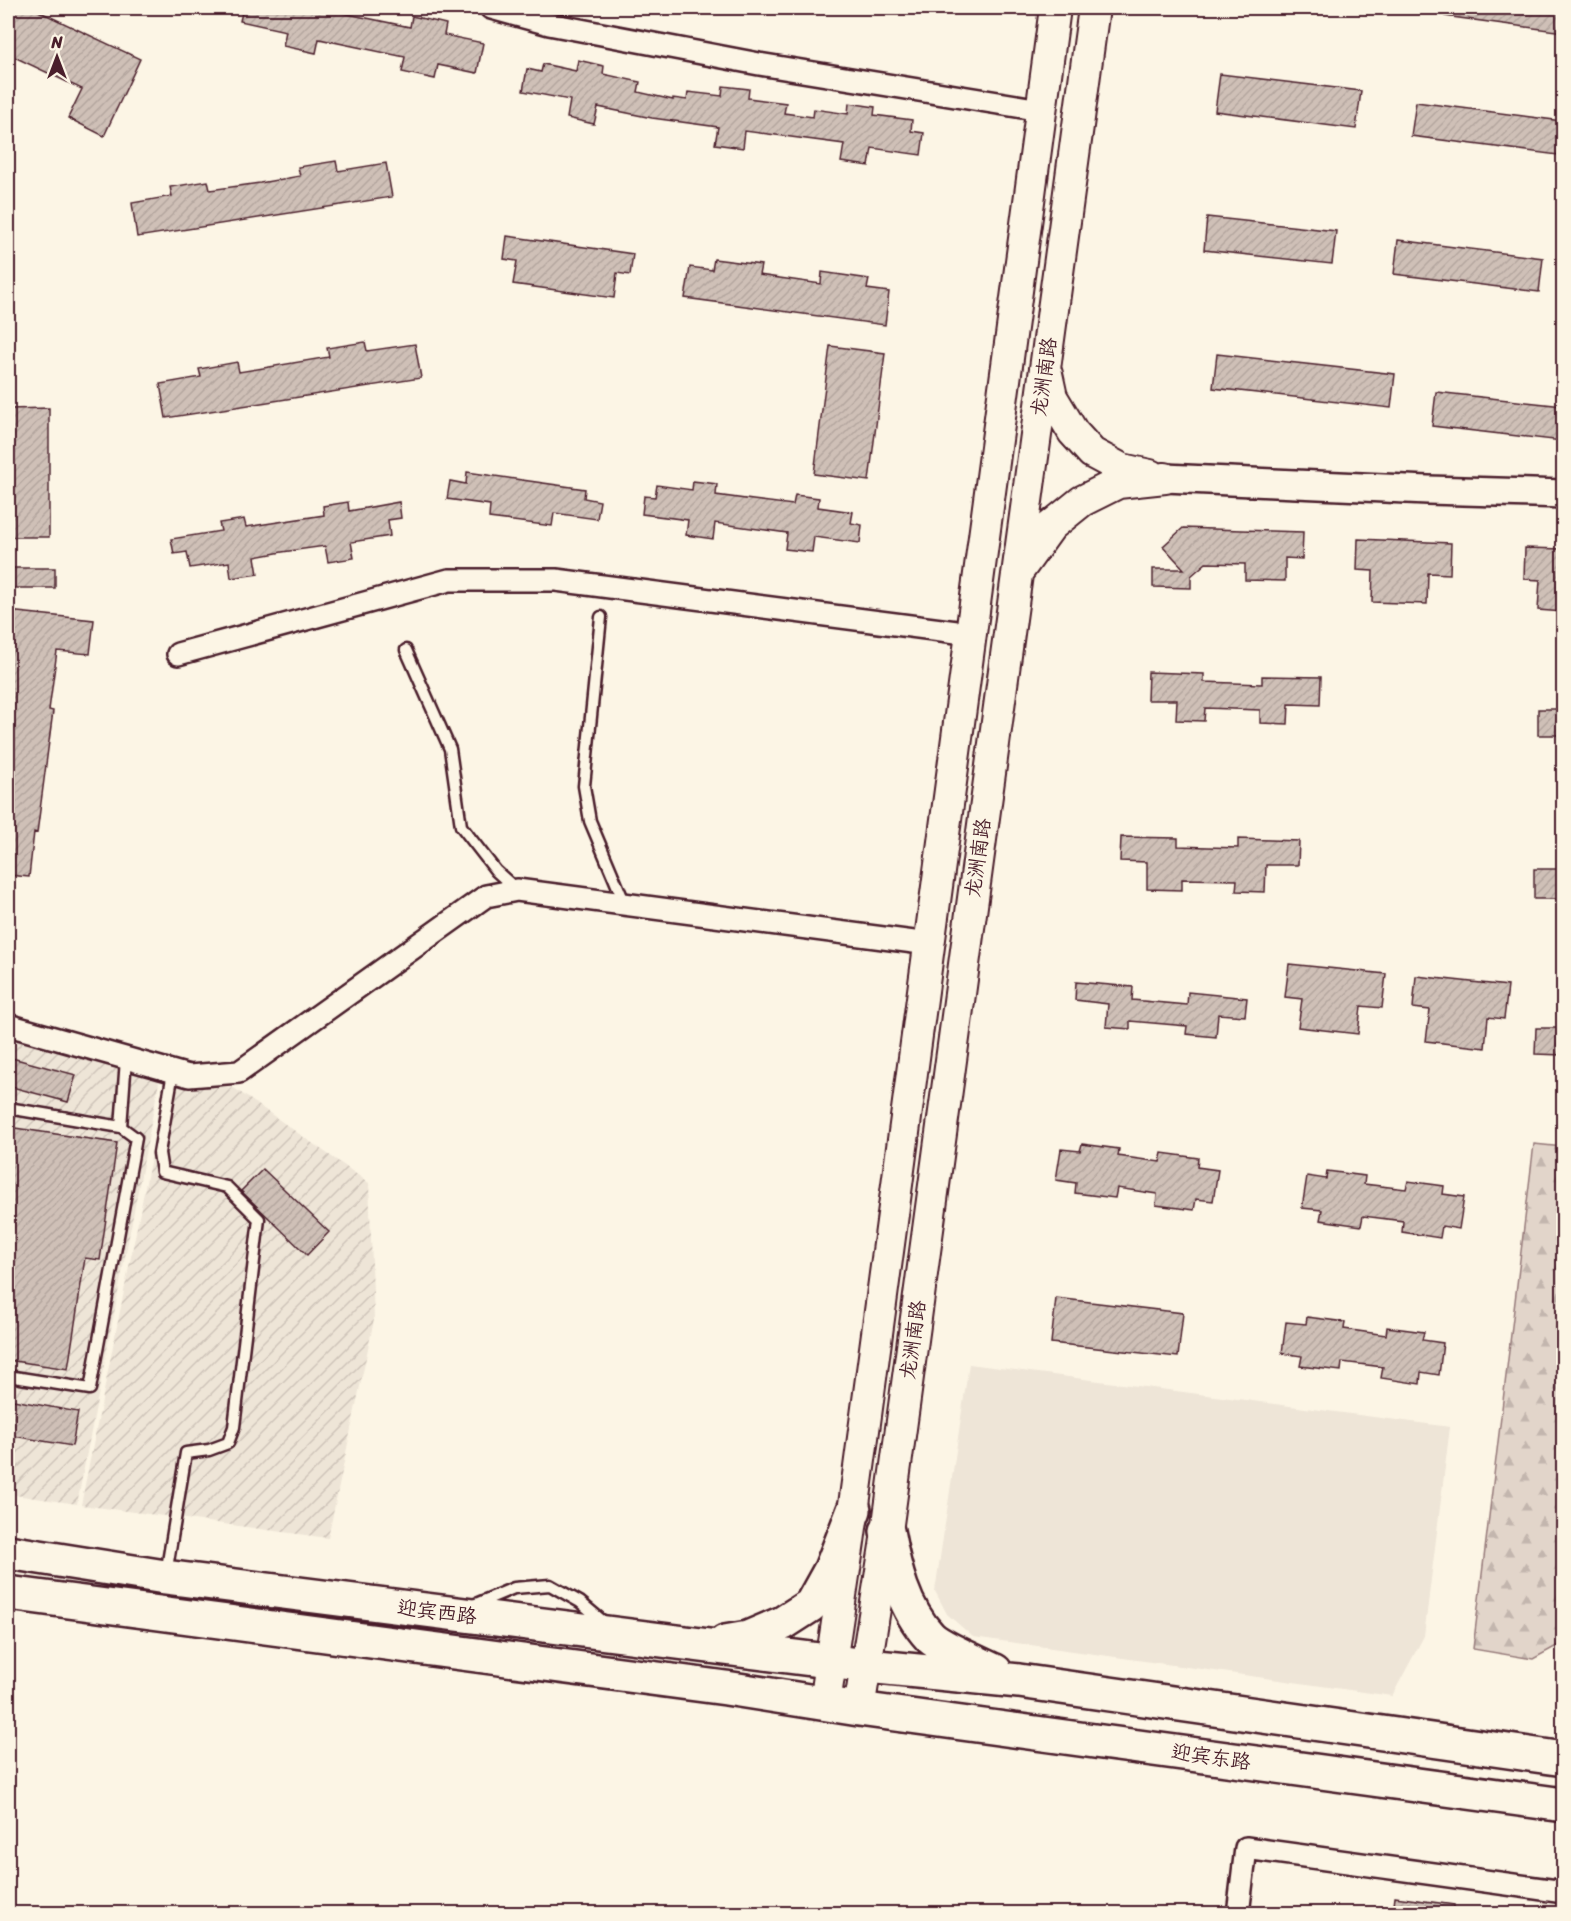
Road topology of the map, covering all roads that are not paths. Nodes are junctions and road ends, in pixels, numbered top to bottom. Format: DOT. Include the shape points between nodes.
graph roads {
  1 [pos="491,8"];
  2 [pos="1055,8"];
  3 [pos="1094,8"];
  4 [pos="1041,110"];
  5 [pos="1045,368"];
  6 [pos="1165,478"];
  7 [pos="1563,494"];
  8 [pos="1017,574"];
  9 [pos="600,617"];
  10 [pos="972,634"];
  11 [pos="406,650"];
  12 [pos="178,654"];
  13 [pos="518,890"];
  14 [pos="625,904"];
  15 [pos="929,944"];
  16 [pos="8,1025"];
  17 [pos="126,1059"];
  18 [pos="173,1072"];
  19 [pos="8,1108"];
  20 [pos="121,1127"];
  21 [pos="8,1376"];
  22 [pos="854,1510"];
  23 [pos="887,1531"];
  24 [pos="8,1552"];
  25 [pos="165,1577"];
  26 [pos="8,1593"];
  27 [pos="704,1645"];
  28 [pos="832,1661"];
  29 [pos="867,1666"];
  30 [pos="1019,1681"];
  31 [pos="825,1703"];
  32 [pos="859,1709"];
  33 [pos="1563,1759"];
  34 [pos="1563,1805"];
  35 [pos="1563,1892"];
  36 [pos="1238,1914"];
  1 -- 4 [label="street" via="549,24 759,64"];
  2 -- 4 [label="main road, 龙洲南路"];
  3 -- 5 [label="main road, 龙洲南路"];
  4 -- 10 [label="main road, 龙洲南路"];
  5 -- 6 [label="main road" via="1052,397 1072,432 1092,453 1122,469"];
  5 -- 8 [label="main road, 龙洲南路"];
  6 -- 7 [label="street"];
  6 -- 8 [label="main road" via="1118,483 1082,501 1051,526"];
  8 -- 23 [label="main road, 龙洲南路"];
  9 -- 14 [label="lane" via="584,786 590,821"];
  10 -- 12 [label="street" via="556,580 449,580"];
  10 -- 15 [label="main road, 龙洲南路"];
  11 -- 13 [label="lane" via="450,749 461,826 496,871"];
  13 -- 14 [label="street"];
  13 -- 18 [label="street" via="486,896 239,1072 189,1076"];
  14 -- 15 [label="street"];
  15 -- 22 [label="main road, 龙洲南路"];
  16 -- 17 [label="street"];
  17 -- 18 [label="street"];
  17 -- 20 [label="lane"];
  18 -- 25 [label="lane" via="159,1153 162,1172 227,1187 259,1219 234,1427 228,1443 186,1453"];
  19 -- 20 [label="lane"];
  20 -- 21 [label="lane" via="136,1138 90,1389"];
  22 -- 27 [label="highway" via="831,1569 811,1605 748,1638"];
  22 -- 28 [label="main road, 龙洲南路"];
  23 -- 29 [label="main road, 龙洲南路"];
  23 -- 30 [label="highway" via="893,1566 909,1607 931,1638"];
  24 -- 25 [label="highway, 迎宾西路"];
  25 -- 27 [label="highway, 迎宾西路"];
  26 -- 31 [label="highway, 迎宾西路"];
  27 -- 28 [label="highway, 迎宾西路"];
  28 -- 29 [label="highway, 迎宾西路"];
  28 -- 31 [label="main road, 龙洲南路"];
  29 -- 30 [label="highway"];
  29 -- 32 [label="main road, 龙洲南路"];
  30 -- 33 [label="highway"];
  31 -- 32 [label="highway, 迎宾西路"];
  32 -- 34 [label="highway, 迎宾东路"];
  35 -- 36 [label="street" via="1246,1848"];
}
